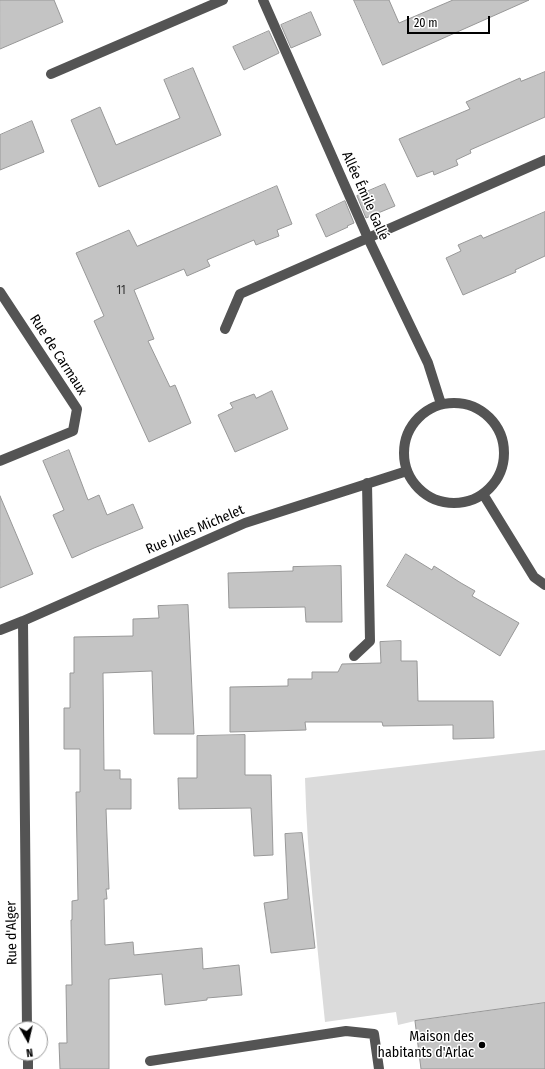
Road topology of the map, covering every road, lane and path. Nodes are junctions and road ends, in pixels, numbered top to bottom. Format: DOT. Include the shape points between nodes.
graph roads {
  1 [pos="222,0"];
  2 [pos="263,0"];
  3 [pos="51,74"];
  4 [pos="545,160"];
  5 [pos="368,238"];
  6 [pos="0,292"];
  7 [pos="225,329"];
  8 [pos="441,404"];
  9 [pos="0,461"];
  10 [pos="407,470"];
  11 [pos="367,483"];
  12 [pos="483,494"];
  13 [pos="545,585"];
  14 [pos="23,621"];
  15 [pos="0,630"];
  16 [pos="354,656"];
  17 [pos="27,1021"];
  18 [pos="150,1061"];
  19 [pos="379,1069"];
  1 -- 3 [label="street"];
  2 -- 5 [label="street, Allée Émile Gallé"];
  4 -- 5 [label="street"];
  5 -- 7 [label="street" via="240,294"];
  5 -- 8 [label="street, Allée Émile Gallé" via="428,363"];
  6 -- 9 [label="street, Rue de Carmaux" via="77,409 73,431"];
  8 -- 10 [label="street" via="425,411 411,428 406,438 404,454"];
  8 -- 12 [label="street" via="469,404 482,410 500,431 504,445 501,473"];
  10 -- 11 [label="street, Rue Jules Michelet"];
  10 -- 12 [label="street" via="420,490 439,501 462,503"];
  11 -- 14 [label="street, Rue Jules Michelet" via="245,523"];
  11 -- 16 [label="street" via="370,641"];
  12 -- 13 [label="street" via="534,577"];
  14 -- 15 [label="street, Rue Jules Michelet"];
  14 -- 17 [label="street, Rue d'Alger"];
  18 -- 19 [label="street" via="346,1031 374,1034"];
}
